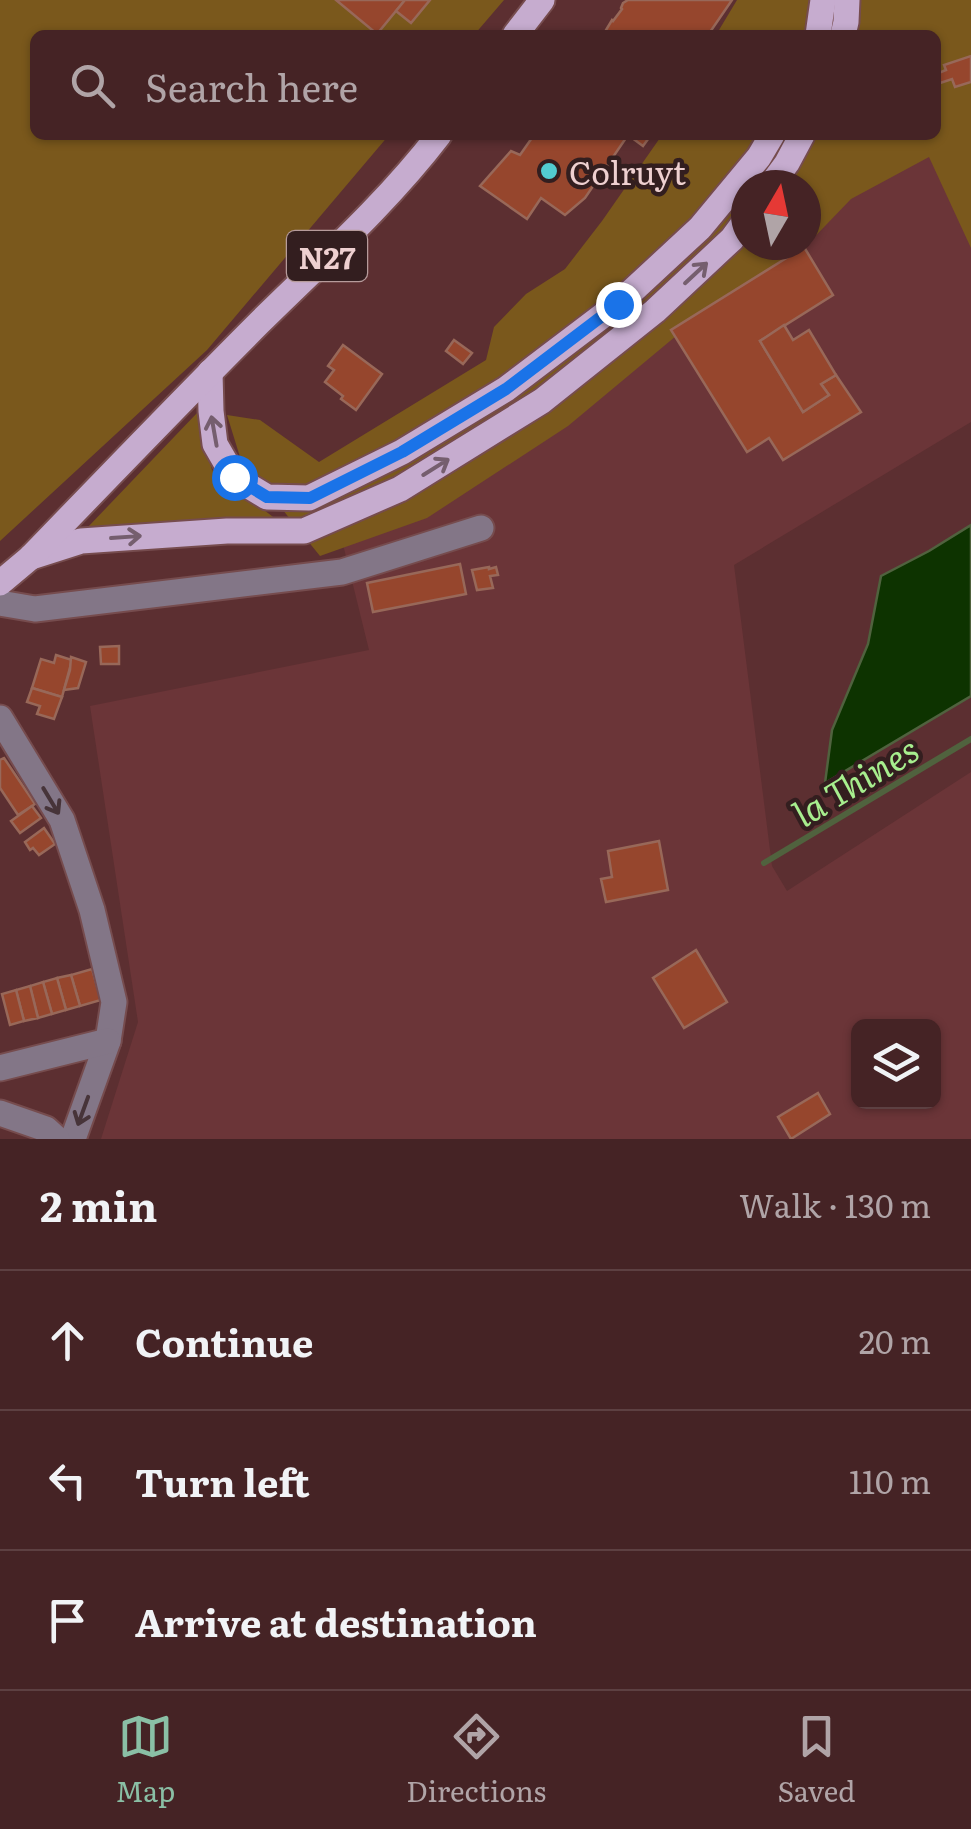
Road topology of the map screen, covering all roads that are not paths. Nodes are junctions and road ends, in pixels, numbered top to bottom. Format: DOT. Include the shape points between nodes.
graph roads {
  1 [pos="542,0"];
  2 [pos="823,0"];
  3 [pos="847,0"];
  4 [pos="519,30"];
  5 [pos="819,30"];
  6 [pos="844,30"];
  7 [pos="435,140"];
  8 [pos="769,140"];
  9 [pos="799,140"];
  10 [pos="782,170"];
  11 [pos="731,240"];
  12 [pos="210,372"];
  13 [pos="481,528"];
  14 [pos="31,556"];
  15 [pos="0,583"];
  16 [pos="6,611"];
  17 [pos="0,718"];
  18 [pos="108,1041"];
  19 [pos="0,1068"];
  20 [pos="0,1113"];
  21 [pos="57,1139"];
  22 [pos="73,1139"];
  1 -- 4 [label="main road"];
  2 -- 5 [label="main road"];
  3 -- 6 [label="main road"];
  7 -- 12 [label="main road, N27"];
  8 -- 12 [label="main road, one-way" via="700,228 618,304 506,389 310,498 267,497 234,477 215,444"];
  9 -- 10 [label="main road"];
  14 -- 11 [label="main road, one-way" via="81,541 304,530 400,490 542,401"];
  12 -- 14 [label="main road, N27"];
  13 -- 16 [label="street" via="342,572"];
  14 -- 15 [label="main road, N27"];
  17 -- 18 [label="street, one-way" via="62,820 114,1002"];
  18 -- 19 [label="street"];
  18 -- 22 [label="street, one-way"];
  20 -- 21 [label="street"];
}
